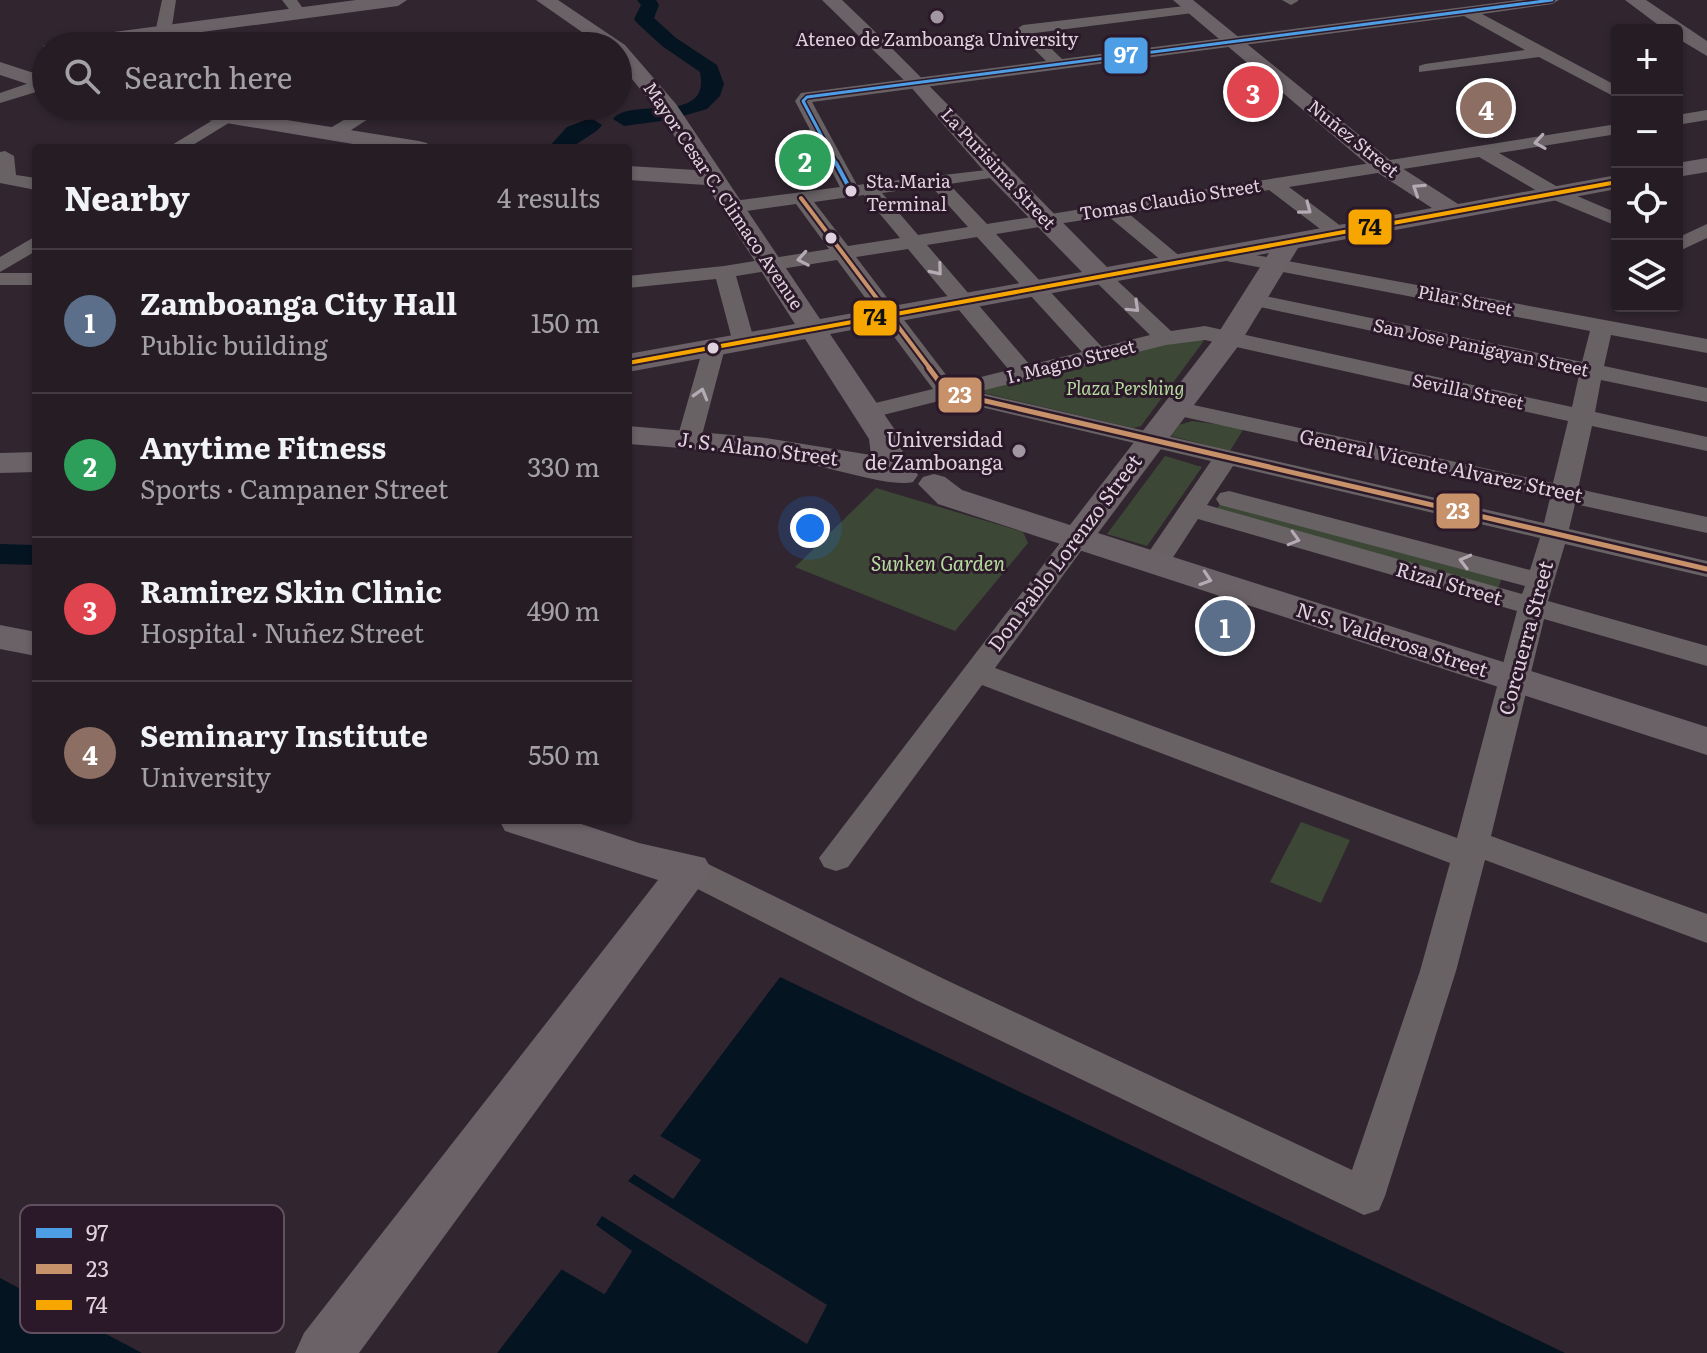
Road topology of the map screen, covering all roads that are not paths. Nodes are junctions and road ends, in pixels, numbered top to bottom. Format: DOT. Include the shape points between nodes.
graph roads {
  1 [pos="169,0"];
  2 [pos="398,0"];
  3 [pos="545,0"];
  4 [pos="831,0"];
  5 [pos="1442,0"];
  6 [pos="1552,0"];
  7 [pos="1634,0"];
  8 [pos="1188,4"];
  9 [pos="294,7"];
  10 [pos="1466,11"];
  11 [pos="163,32"];
  12 [pos="168,32"];
  13 [pos="592,32"];
  14 [pos="1235,42"];
  15 [pos="1707,50"];
  16 [pos="1541,52"];
  17 [pos="1058,64"];
  18 [pos="0,68"];
  19 [pos="632,68"];
  20 [pos="1425,69"];
  21 [pos="32,79"];
  22 [pos="917,82"];
  23 [pos="32,88"];
  24 [pos="1611,90"];
  25 [pos="0,98"];
  26 [pos="1707,115"];
  27 [pos="1683,119"];
  28 [pos="221,120"];
  29 [pos="245,120"];
  30 [pos="356,120"];
  31 [pos="1611,130"];
  32 [pos="333,134"];
  33 [pos="182,144"];
  34 [pos="394,144"];
  35 [pos="1482,151"];
  36 [pos="5,156"];
  37 [pos="1707,165"];
  38 [pos="1383,166"];
  39 [pos="1683,169"];
  40 [pos="997,172"];
  41 [pos="632,173"];
  42 [pos="712,178"];
  43 [pos="935,180"];
  44 [pos="1611,183"];
  45 [pos="14,184"];
  46 [pos="1273,184"];
  47 [pos="860,190"];
  48 [pos="1556,194"];
  49 [pos="801,198"];
  50 [pos="733,207"];
  51 [pos="1112,210"];
  52 [pos="1454,212"];
  53 [pos="1611,217"];
  54 [pos="1046,220"];
  55 [pos="1707,230"];
  56 [pos="983,231"];
  57 [pos="1339,234"];
  58 [pos="3,239"];
  59 [pos="32,241"];
  60 [pos="913,241"];
  61 [pos="1683,243"];
  62 [pos="32,244"];
  63 [pos="839,253"];
  64 [pos="1282,254"];
  65 [pos="1175,262"];
  66 [pos="770,264"];
  67 [pos="0,266"];
  68 [pos="724,272"];
  69 [pos="1101,276"];
  70 [pos="0,279"];
  71 [pos="32,279"];
  72 [pos="632,282"];
  73 [pos="1035,288"];
  74 [pos="1255,300"];
  75 [pos="963,302"];
  76 [pos="887,316"];
  77 [pos="1602,326"];
  78 [pos="813,329"];
  79 [pos="1166,338"];
  80 [pos="1229,339"];
  81 [pos="744,343"];
  82 [pos="1707,346"];
  83 [pos="714,348"];
  84 [pos="1097,355"];
  85 [pos="632,362"];
  86 [pos="1593,371"];
  87 [pos="1025,374"];
  88 [pos="947,392"];
  89 [pos="1707,395"];
  90 [pos="1175,408"];
  91 [pos="867,412"];
  92 [pos="1583,417"];
  93 [pos="632,435"];
  94 [pos="1152,438"];
  95 [pos="689,439"];
  96 [pos="1707,444"];
  97 [pos="1227,456"];
  98 [pos="32,462"];
  99 [pos="0,463"];
  100 [pos="879,468"];
  101 [pos="1563,493"];
  102 [pos="1198,500"];
  103 [pos="1707,525"];
  104 [pos="1084,529"];
  105 [pos="1555,533"];
  106 [pos="1156,562"];
  107 [pos="1707,569"];
  108 [pos="1536,594"];
  109 [pos="0,637"];
  110 [pos="32,643"];
  111 [pos="1707,656"];
  112 [pos="0,658"];
  113 [pos="32,664"];
  114 [pos="976,672"];
  115 [pos="1516,681"];
  116 [pos="1707,741"];
  117 [pos="532,824"];
  118 [pos="604,824"];
  119 [pos="1469,849"];
  120 [pos="836,858"];
  121 [pos="690,870"];
  122 [pos="1707,929"];
  123 [pos="324,1353"];
  1 -- 11 [label="street"];
  2 -- 9 [label="main road"];
  3 -- 13 [label="main road, Mayor Cesar C. Climaco Avenue"];
  4 -- 22 [label="main road, La Purisima Street"];
  5 -- 10 [label="street"];
  6 -- 10 [label="street"];
  7 -- 15 [label="main road"];
  8 -- 14 [label="main road, Nuñez Street"];
  8 -- 17 [label="street" via="1023,30"];
  9 -- 12 [label="main road"];
  10 -- 14 [label="street"];
  10 -- 16 [label="street"];
  14 -- 17 [label="street"];
  14 -- 38 [label="main road, Nuñez Street"];
  16 -- 20 [label="street"];
  16 -- 24 [label="street"];
  17 -- 22 [label="street"];
  18 -- 21 [label="main road"];
  19 -- 42 [label="main road, Mayor Cesar C. Climaco Avenue"];
  22 -- 40 [label="main road, La Purisima Street"];
  22 -- 47 [label="street" via="804,99"];
  23 -- 25 [label="street"];
  26 -- 27 [label="street"];
  28 -- 33 [label="street"];
  29 -- 32 [label="main road"];
  30 -- 32 [label="street"];
  31 -- 35 [label="street, Tomas Claudio Street, one-way"];
  32 -- 34 [label="main road"];
  35 -- 38 [label="street, Tomas Claudio Street"];
  35 -- 48 [label="street"];
  36 -- 45 [label="street"];
  37 -- 39 [label="main road"];
  38 -- 46 [label="street, Tomas Claudio Street"];
  52 -- 38 [label="main road, Nuñez Street, one-way"];
  40 -- 43 [label="street"];
  40 -- 54 [label="main road, La Purisima Street"];
  41 -- 42 [label="main road"];
  42 -- 50 [label="main road, Mayor Cesar C. Climaco Avenue"];
  43 -- 47 [label="street"];
  43 -- 56 [label="street"];
  44 -- 48 [label="main road"];
  46 -- 51 [label="street, Tomas Claudio Street"];
  46 -- 57 [label="street, one-way"];
  47 -- 49 [label="street"];
  47 -- 60 [label="street"];
  48 -- 52 [label="main road"];
  48 -- 53 [label="street"];
  49 -- 50 [label="street"];
  49 -- 63 [label="street"];
  50 -- 66 [label="main road, Mayor Cesar C. Climaco Avenue"];
  51 -- 54 [label="street, Tomas Claudio Street"];
  51 -- 65 [label="street"];
  52 -- 57 [label="main road"];
  54 -- 56 [label="street, Tomas Claudio Street"];
  54 -- 69 [label="main road, La Purisima Street"];
  55 -- 61 [label="street"];
  56 -- 60 [label="street, Tomas Claudio Street"];
  56 -- 73 [label="street"];
  57 -- 64 [label="main road"];
  58 -- 59 [label="street"];
  60 -- 63 [label="street, Tomas Claudio Street"];
  60 -- 75 [label="street, one-way"];
  62 -- 67 [label="street"];
  63 -- 66 [label="street, Tomas Claudio Street, one-way"];
  63 -- 76 [label="street"];
  64 -- 65 [label="main road"];
  64 -- 74 [label="main road, Don Pablo Lorenzo Street"];
  64 -- 77 [label="street, Pilar Street"];
  65 -- 69 [label="main road"];
  66 -- 68 [label="street, Tomas Claudio Street"];
  66 -- 78 [label="main road, Mayor Cesar C. Climaco Avenue"];
  68 -- 72 [label="street, Tomas Claudio Street"];
  68 -- 81 [label="street"];
  69 -- 73 [label="main road"];
  69 -- 79 [label="street, La Purisima Street, one-way"];
  70 -- 71 [label="street"];
  73 -- 75 [label="main road"];
  73 -- 84 [label="street"];
  74 -- 80 [label="main road, Don Pablo Lorenzo Street"];
  74 -- 86 [label="street, San Jose Panigayan Street"];
  75 -- 76 [label="main road"];
  75 -- 87 [label="street"];
  76 -- 78 [label="main road"];
  76 -- 88 [label="street"];
  77 -- 82 [label="street, Pilar Street"];
  77 -- 86 [label="street, Corcuerra Street"];
  78 -- 81 [label="main road"];
  78 -- 91 [label="main road, Mayor Cesar C. Climaco Avenue"];
  79 -- 80 [label="street, I. Magno Street" via="1205,333"];
  79 -- 84 [label="street, I. Magno Street"];
  80 -- 90 [label="main road, Don Pablo Lorenzo Street"];
  80 -- 92 [label="street, Sevilla Street"];
  81 -- 83 [label="main road"];
  83 -- 85 [label="main road"];
  95 -- 83 [label="street, one-way"];
  84 -- 87 [label="street, I. Magno Street"];
  86 -- 89 [label="street, San Jose Panigayan Street"];
  86 -- 92 [label="street, Corcuerra Street"];
  87 -- 88 [label="street, I. Magno Street"];
  88 -- 91 [label="street, I. Magno Street"];
  88 -- 94 [label="street"];
  90 -- 94 [label="main road, Don Pablo Lorenzo Street"];
  90 -- 101 [label="street, General Vicente Alvarez Street"];
  91 -- 100 [label="main road, Mayor Cesar C. Climaco Avenue" via="887,447"];
  92 -- 96 [label="street, Sevilla Street"];
  92 -- 101 [label="street, Corcuerra Street"];
  93 -- 95 [label="main road, J. S. Alano Street"];
  94 -- 97 [label="street"];
  94 -- 104 [label="main road, Don Pablo Lorenzo Street"];
  95 -- 100 [label="main road, J. S. Alano Street" via="755,445"];
  97 -- 102 [label="street"];
  97 -- 105 [label="street"];
  98 -- 99 [label="main road"];
  100 -- 104 [label="main road, J. S. Alano Street" via="934,484 950,497"];
  101 -- 103 [label="street, General Vicente Alvarez Street"];
  101 -- 105 [label="street, Corcuerra Street"];
  102 -- 106 [label="street"];
  102 -- 108 [label="street, Rizal Street"];
  104 -- 106 [label="main road, N.S. Valderosa Street"];
  104 -- 114 [label="street, Don Pablo Lorenzo Street"];
  105 -- 107 [label="street"];
  105 -- 108 [label="street, Corcuerra Street"];
  106 -- 115 [label="main road, N.S. Valderosa Street, one-way"];
  108 -- 111 [label="street, Rizal Street"];
  108 -- 115 [label="street, Corcuerra Street"];
  109 -- 110 [label="main road"];
  112 -- 113 [label="main road"];
  114 -- 119 [label="street"];
  114 -- 120 [label="street, Don Pablo Lorenzo Street"];
  115 -- 116 [label="main road, N.S. Valderosa Street"];
  115 -- 119 [label="street, Corcuerra Street"];
  117 -- 121 [label="main road"];
  118 -- 121 [label="main road" via="650,840"];
  119 -- 121 [label="street, Corcuerra Street" via="1438,971 1364,1196"];
  119 -- 122 [label="street"];
  121 -- 123 [label="main road"];
}
